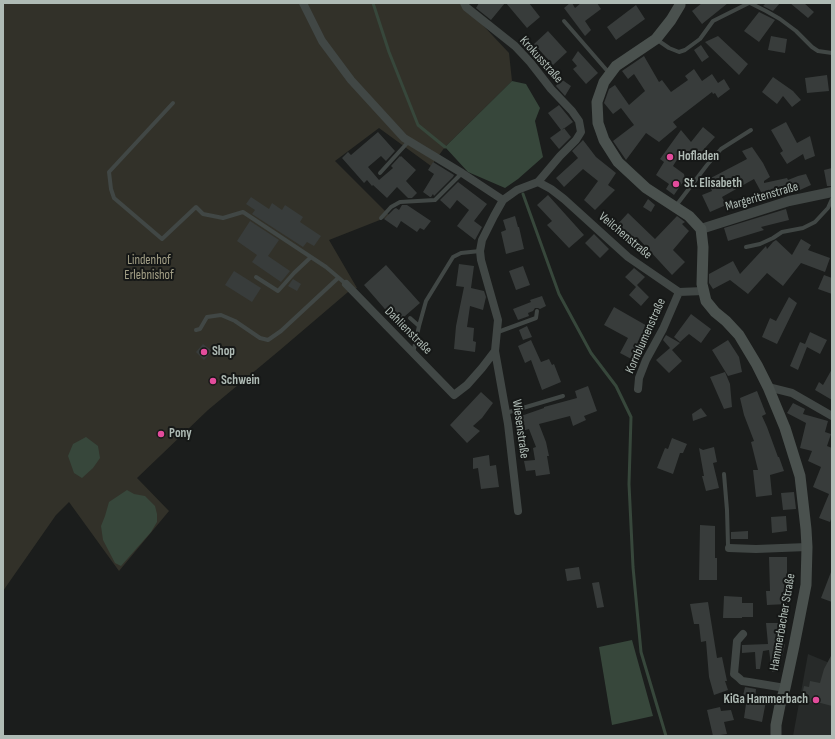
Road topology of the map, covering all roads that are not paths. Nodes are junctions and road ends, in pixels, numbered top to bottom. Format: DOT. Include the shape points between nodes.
graph roads {
  1 [pos="303,3"];
  2 [pos="464,3"];
  3 [pos="680,3"];
  4 [pos="750,3"];
  5 [pos="564,21"];
  6 [pos="656,39"];
  7 [pos="832,53"];
  8 [pos="610,74"];
  9 [pos="173,103"];
  10 [pos="751,130"];
  11 [pos="408,141"];
  12 [pos="380,173"];
  13 [pos="462,173"];
  14 [pos="538,182"];
  15 [pos="832,192"];
  16 [pos="832,199"];
  17 [pos="503,200"];
  18 [pos="675,207"];
  19 [pos="381,218"];
  20 [pos="701,229"];
  21 [pos="746,247"];
  22 [pos="480,251"];
  23 [pos="311,257"];
  24 [pos="256,277"];
  25 [pos="342,281"];
  26 [pos="703,291"];
  27 [pos="679,292"];
  28 [pos="537,312"];
  29 [pos="410,318"];
  30 [pos="419,326"];
  31 [pos="196,330"];
  32 [pos="498,332"];
  33 [pos="495,351"];
  34 [pos="413,353"];
  35 [pos="768,388"];
  36 [pos="638,389"];
  37 [pos="563,396"];
  38 [pos="506,413"];
  39 [pos="832,416"];
  40 [pos="724,474"];
  41 [pos="518,511"];
  42 [pos="807,547"];
  43 [pos="729,548"];
  44 [pos="743,634"];
  45 [pos="785,688"];
  46 [pos="776,736"];
  1 -- 11 [label="street" via="322,41 351,80"];
  2 -- 14 [label="street, Krokusstraße" via="519,50 579,121 581,132 576,140"];
  3 -- 6 [label="main road"];
  4 -- 6 [label="lane" via="713,21 700,39 685,50 679,52"];
  4 -- 7 [label="lane" via="796,30 818,51"];
  5 -- 8 [label="lane"];
  6 -- 8 [label="main road" via="616,66"];
  8 -- 18 [label="main road" via="604,82 597,102 598,122 604,140 618,162 646,188"];
  9 -- 23 [label="lane" via="109,172 114,198 162,239 196,207 203,214 223,218 243,212"];
  10 -- 18 [label="lane" via="721,149"];
  11 -- 12 [label="lane"];
  11 -- 13 [label="street"];
  13 -- 17 [label="street"];
  13 -- 19 [label="lane" via="435,200 400,202"];
  14 -- 17 [label="street" via="517,190"];
  14 -- 27 [label="street, Veilchenstraße" via="564,199 628,257"];
  15 -- 20 [label="street, Margeritenstraße" via="789,201"];
  16 -- 21 [label="lane" via="828,208 815,222"];
  17 -- 22 [label="street" via="482,240"];
  18 -- 20 [label="main road" via="689,216"];
  20 -- 26 [label="main road, Hammerbacher Straße"];
  22 -- 30 [label="lane" via="461,253 453,257 426,301"];
  22 -- 32 [label="street" via="498,320"];
  23 -- 24 [label="lane" via="278,291"];
  23 -- 25 [label="lane"];
  25 -- 31 [label="lane" via="337,279 268,340 221,315 207,317 200,329"];
  25 -- 34 [label="street, Dahlienstraße"];
  26 -- 27 [label="street"];
  26 -- 35 [label="main road, Hammerbacher Straße" via="706,301 739,335"];
  27 -- 36 [label="street, Kornblumenstraße" via="646,360"];
  28 -- 32 [label="lane" via="536,318"];
  29 -- 30 [label="lane"];
  30 -- 34 [label="lane"];
  32 -- 33 [label="street"];
  33 -- 34 [label="street, Dahlienstraße" via="467,385 454,394"];
  33 -- 38 [label="street, Wiesenstraße"];
  35 -- 39 [label="street" via="792,393"];
  35 -- 42 [label="main road, Hammerbacher Straße" via="785,428 800,476"];
  37 -- 38 [label="lane"];
  38 -- 41 [label="street, Wiesenstraße"];
  40 -- 43 [label="lane"];
  42 -- 43 [label="street"];
  42 -- 45 [label="main road, Hammerbacher Straße" via="805,590"];
  44 -- 45 [label="street, Hammerbacher Straße" via="737,641 734,674 742,682"];
  45 -- 46 [label="main road, Hammerbacher Straße" via="776,725"];
}
